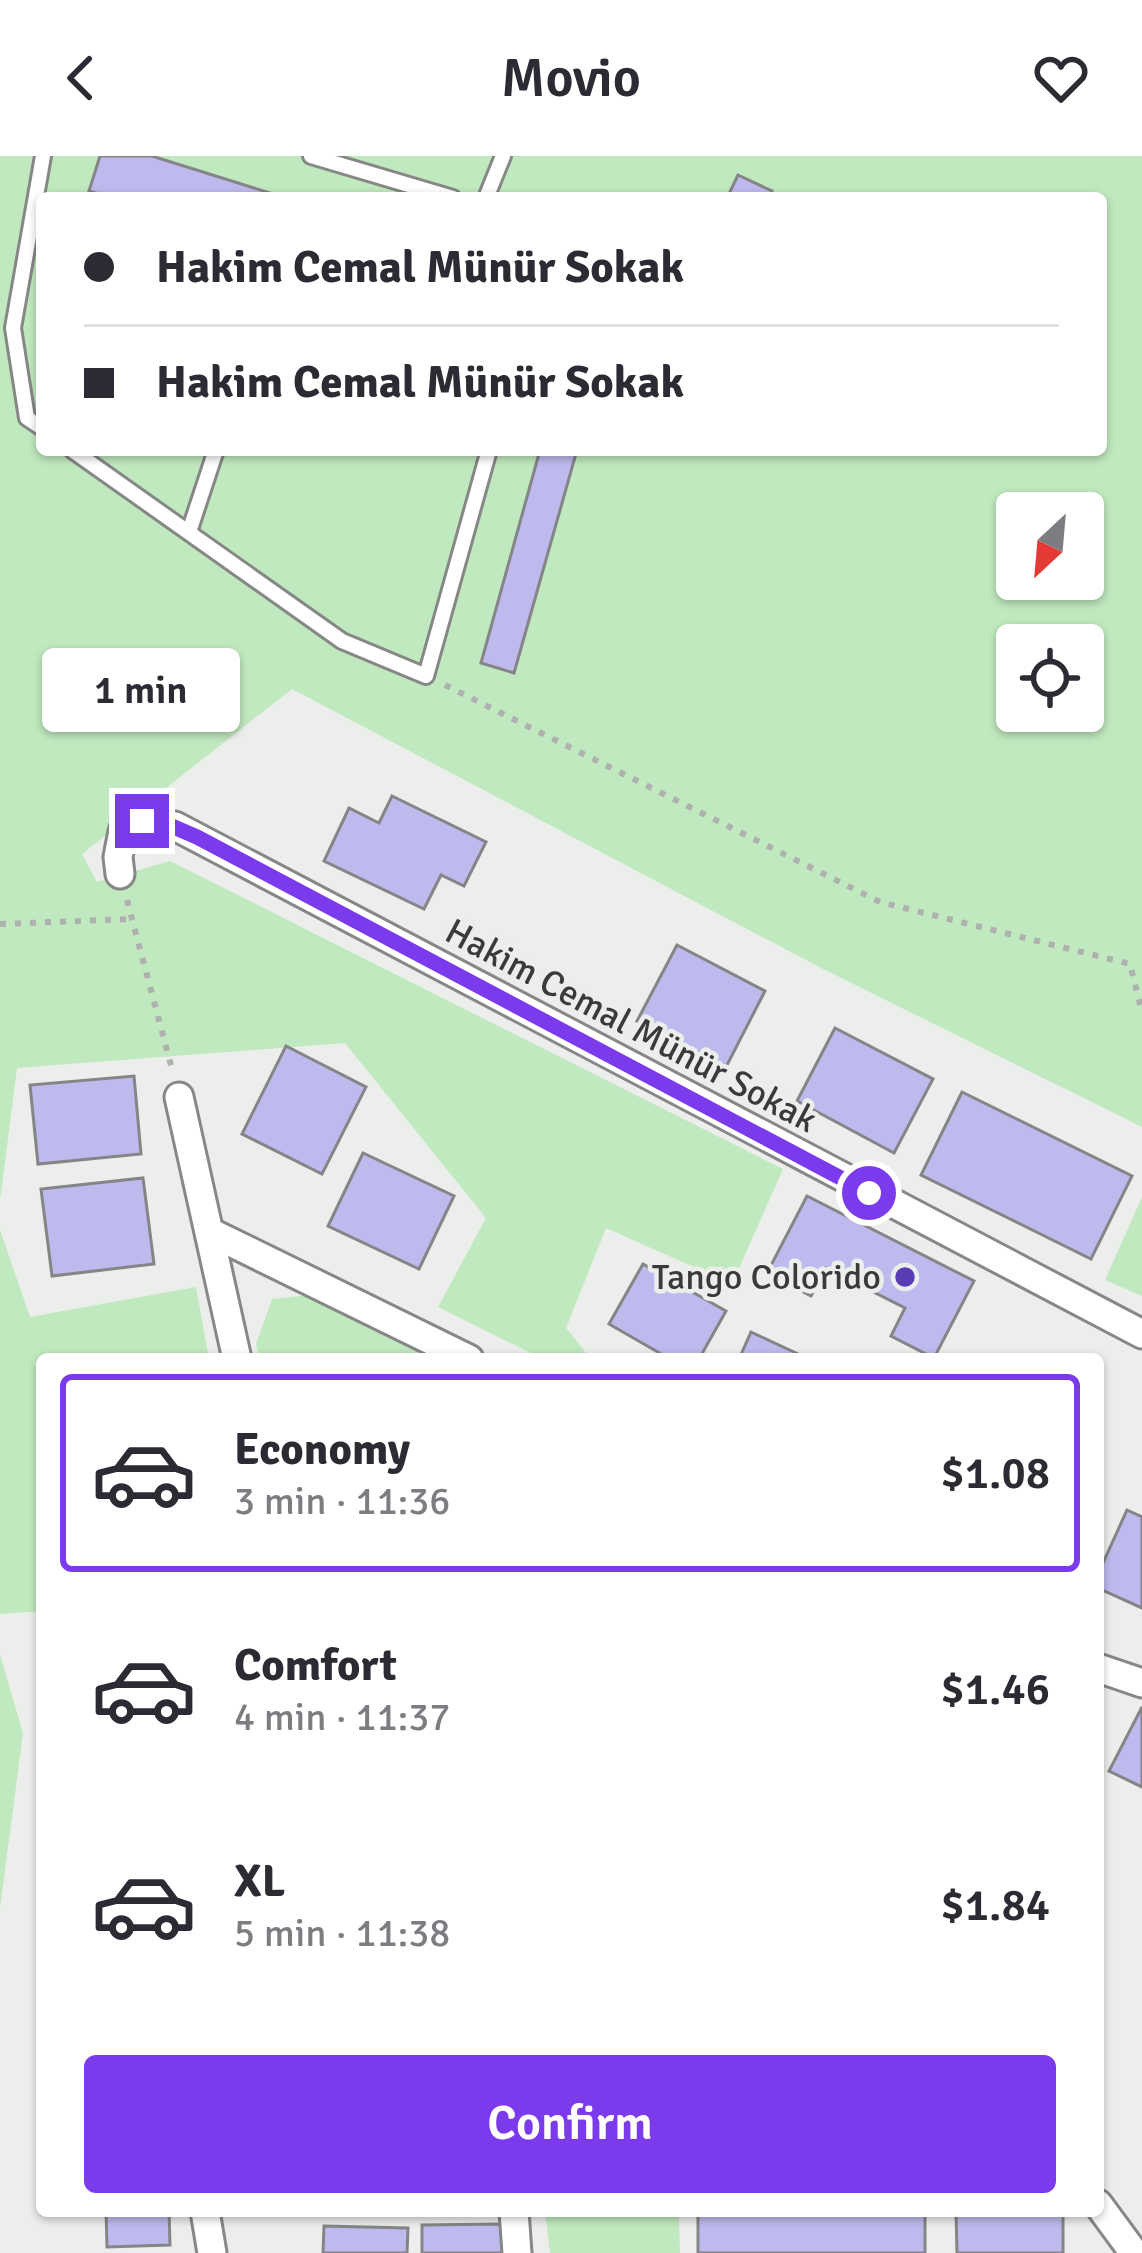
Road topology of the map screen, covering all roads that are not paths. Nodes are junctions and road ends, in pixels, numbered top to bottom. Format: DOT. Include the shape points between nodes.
graph roads {
  1 [pos="43,156"];
  2 [pos="311,156"];
  3 [pos="502,156"];
  4 [pos="37,192"];
  5 [pos="433,192"];
  6 [pos="488,192"];
  7 [pos="36,196"];
  8 [pos="36,424"];
  9 [pos="81,456"];
  10 [pos="214,456"];
  11 [pos="486,456"];
  12 [pos="189,532"];
  13 [pos="120,874"];
  14 [pos="179,1097"];
  15 [pos="212,1233"];
  16 [pos="1142,1334"];
  17 [pos="236,1353"];
  18 [pos="457,1353"];
  19 [pos="1104,1670"];
  20 [pos="1142,1683"];
  21 [pos="1104,2212"];
  22 [pos="206,2217"];
  23 [pos="514,2217"];
  24 [pos="212,2253"];
  25 [pos="517,2253"];
  26 [pos="1134,2253"];
  1 -- 4 [label="lane"];
  2 -- 5 [label="lane"];
  3 -- 6 [label="lane"];
  7 -- 8 [label="lane" via="13,328 27,418"];
  9 -- 12 [label="lane"];
  10 -- 12 [label="lane"];
  11 -- 12 [label="lane" via="426,676 342,641"];
  13 -- 16 [label="street, Hakim Cemal Münür Sokak" via="123,831 142,821 175,826"];
  14 -- 15 [label="street"];
  15 -- 17 [label="street"];
  15 -- 18 [label="street"];
  19 -- 20 [label="street"];
  21 -- 26 [label="street"];
  22 -- 24 [label="street"];
  23 -- 25 [label="street"];
}
